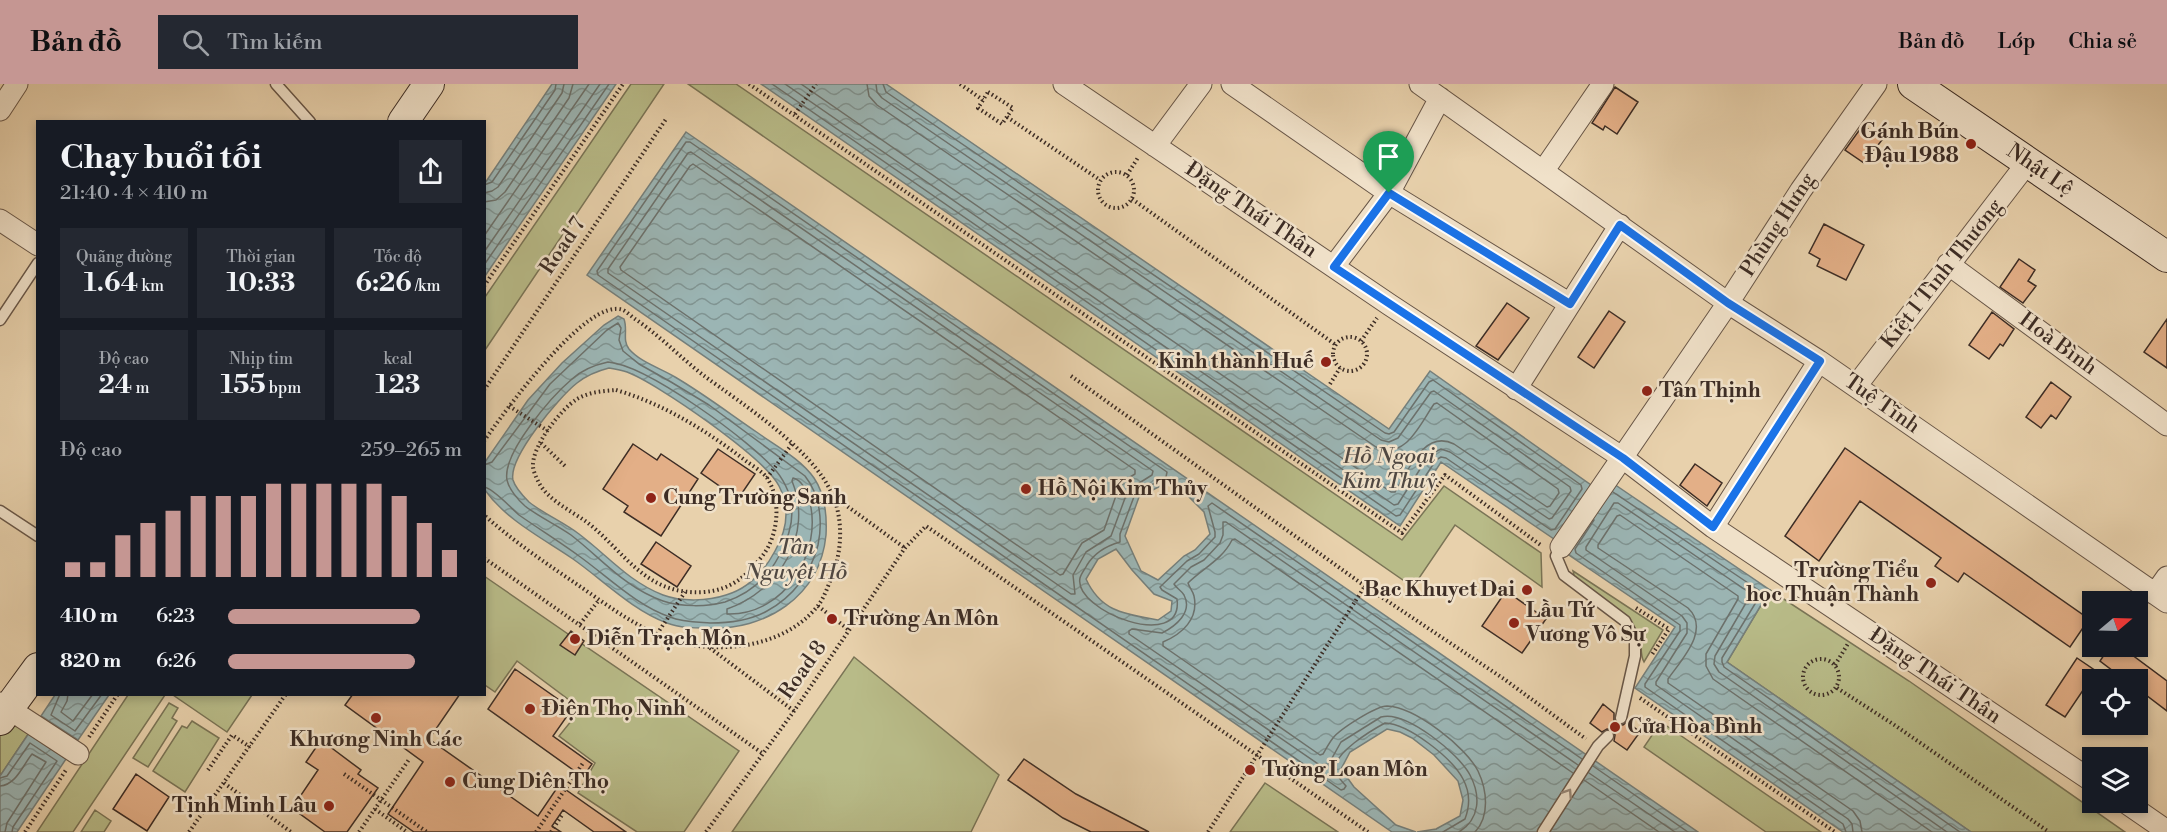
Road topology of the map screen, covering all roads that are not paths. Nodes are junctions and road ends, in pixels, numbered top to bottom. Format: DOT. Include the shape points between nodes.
graph roads {
  1 [pos="17,84"];
  2 [pos="429,84"];
  3 [pos="1064,84"];
  4 [pos="1201,84"];
  5 [pos="1232,84"];
  6 [pos="1420,84"];
  7 [pos="1603,84"];
  8 [pos="1876,84"];
  9 [pos="1913,84"];
  10 [pos="280,86"];
  11 [pos="1440,98"];
  12 [pos="0,110"];
  13 [pos="308,120"];
  14 [pos="404,120"];
  15 [pos="1149,148"];
  16 [pos="2028,162"];
  17 [pos="1544,170"];
  18 [pos="1389,193"];
  19 [pos="0,220"];
  20 [pos="1620,225"];
  21 [pos="36,244"];
  22 [pos="2167,257"];
  23 [pos="1948,264"];
  24 [pos="36,266"];
  25 [pos="1334,267"];
  26 [pos="1728,303"];
  27 [pos="1570,304"];
  28 [pos="0,320"];
  29 [pos="1820,361"];
  30 [pos="1856,386"];
  31 [pos="1516,389"];
  32 [pos="2167,425"];
  33 [pos="1623,458"];
  34 [pos="0,511"];
  35 [pos="1713,527"];
  36 [pos="36,535"];
  37 [pos="1558,552"];
  38 [pos="2163,591"];
  39 [pos="36,670"];
  40 [pos="3,711"];
  41 [pos="1621,718"];
  42 [pos="1608,736"];
  43 [pos="78,754"];
  44 [pos="2082,774"];
  45 [pos="2140,813"];
  46 [pos="2167,831"];
  47 [pos="1543,832"];
  1 -- 12 [label="street"];
  2 -- 14 [label="street"];
  3 -- 15 [label="street, Đặng Thái Thân"];
  4 -- 15 [label="street"];
  5 -- 18 [label="street"];
  6 -- 11 [label="street, Tuệ Tĩnh"];
  7 -- 17 [label="street"];
  8 -- 26 [label="street, Phùng Hưng"];
  9 -- 16 [label="street, Nhật Lệ"];
  10 -- 13 [label="lane"];
  11 -- 17 [label="street, Tuệ Tĩnh"];
  11 -- 18 [label="street"];
  15 -- 25 [label="street, Đặng Thái Thân"];
  16 -- 22 [label="street, Nhật Lệ"];
  16 -- 23 [label="street, Kiệt 1 Tình Thương"];
  17 -- 20 [label="street, Tuệ Tĩnh"];
  18 -- 25 [label="street"];
  18 -- 27 [label="street"];
  19 -- 21 [label="street"];
  20 -- 26 [label="street, Tuệ Tĩnh"];
  20 -- 27 [label="street"];
  23 -- 30 [label="street, Kiệt 1 Tình Thương"];
  23 -- 32 [label="street, Hoà Bình"];
  24 -- 28 [label="lane"];
  25 -- 31 [label="street, Đặng Thái Thân"];
  26 -- 29 [label="street, Tuệ Tĩnh"];
  26 -- 33 [label="street, Phùng Hưng"];
  27 -- 31 [label="street"];
  29 -- 30 [label="street, Tuệ Tĩnh"];
  29 -- 35 [label="street"];
  30 -- 38 [label="street, Tuệ Tĩnh"];
  31 -- 33 [label="street, Đặng Thái Thân"];
  33 -- 35 [label="street, Đặng Thái Thân"];
  33 -- 37 [label="street, Phùng Hưng"];
  34 -- 36 [label="lane"];
  35 -- 44 [label="street, Đặng Thái Thân"];
  37 -- 41 [label="lane" via="1564,575 1625,621 1635,641"];
  39 -- 40 [label="street"];
  40 -- 43 [label="street"];
  47 -- 42 [label="lane, one-way"];
  45 -- 46 [label="street"];
}
